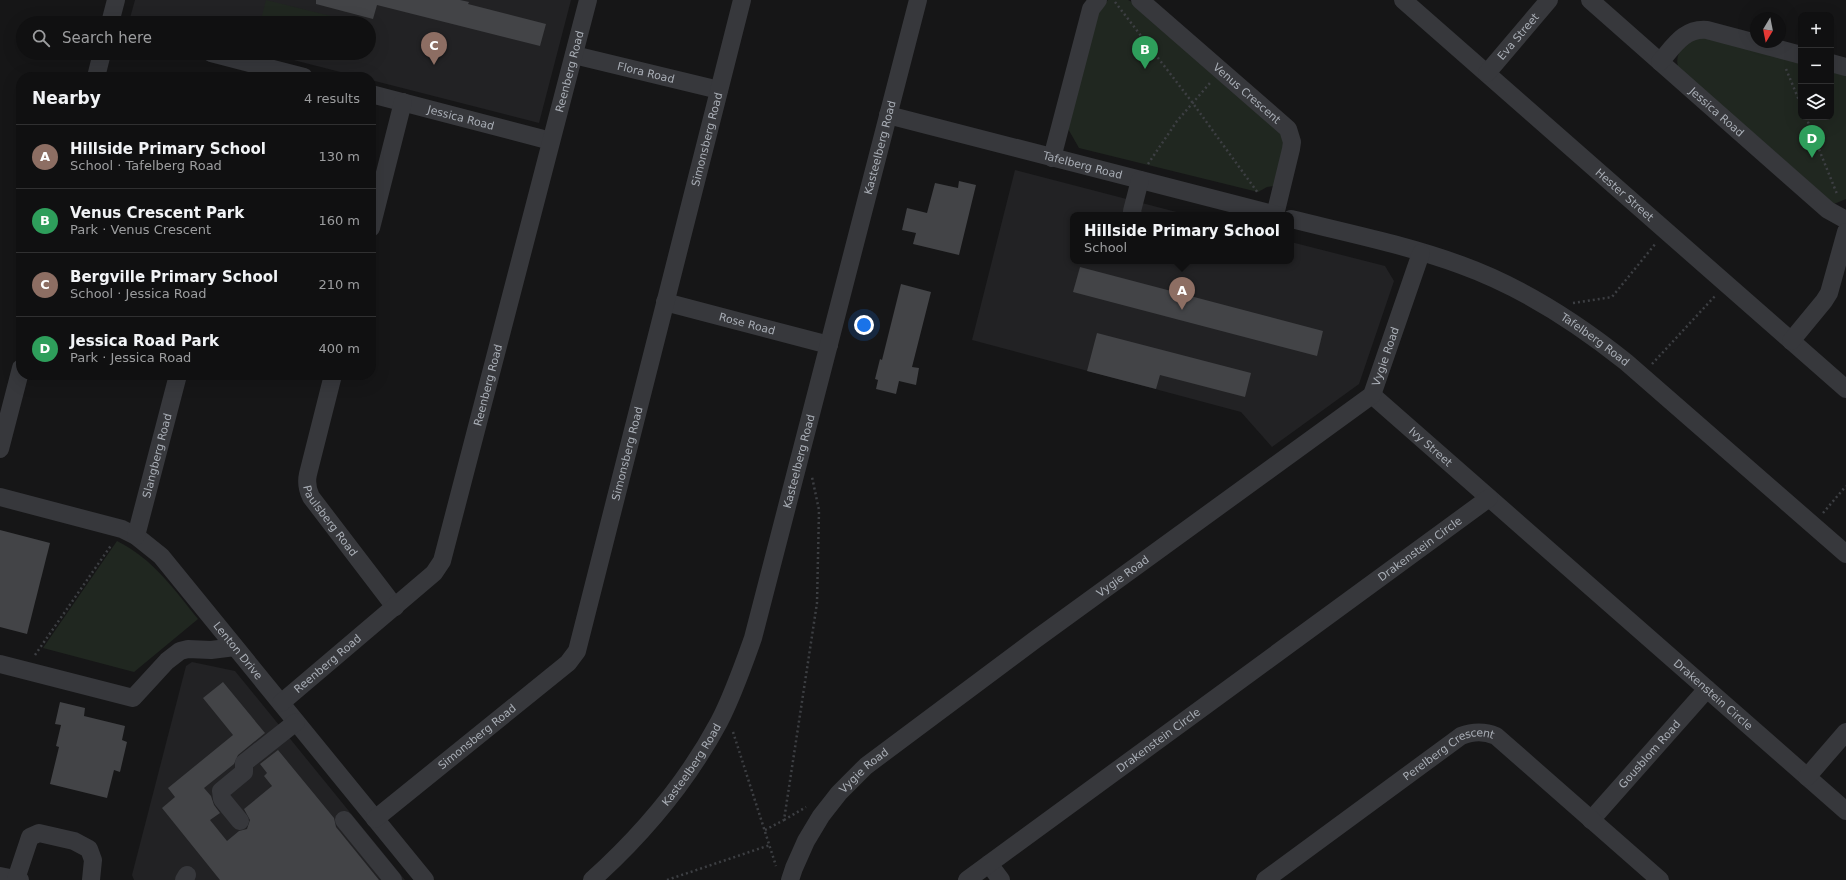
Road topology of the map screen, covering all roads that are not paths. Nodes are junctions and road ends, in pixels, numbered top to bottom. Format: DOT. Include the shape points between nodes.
graph roads {
  1 [pos="116,0"];
  2 [pos="588,0"];
  3 [pos="742,0"];
  4 [pos="918,0"];
  5 [pos="1098,0"];
  6 [pos="1140,0"];
  7 [pos="1403,0"];
  8 [pos="1549,0"];
  9 [pos="1590,0"];
  10 [pos="112,16"];
  11 [pos="1798,54"];
  12 [pos="574,55"];
  13 [pos="100,60"];
  14 [pos="229,60"];
  15 [pos="1660,62"];
  16 [pos="1834,64"];
  17 [pos="1846,67"];
  18 [pos="257,71"];
  19 [pos="97,72"];
  20 [pos="1487,73"];
  21 [pos="719,90"];
  22 [pos="376,95"];
  23 [pos="404,102"];
  24 [pos="888,115"];
  25 [pos="551,140"];
  26 [pos="1052,158"];
  27 [pos="1140,180"];
  28 [pos="376,209"];
  29 [pos="1277,210"];
  30 [pos="1132,212"];
  31 [pos="1294,220"];
  32 [pos="1846,220"];
  33 [pos="1845,240"];
  34 [pos="1421,252"];
  35 [pos="665,302"];
  36 [pos="1791,341"];
  37 [pos="829,345"];
  38 [pos="18,380"];
  39 [pos="176,380"];
  40 [pos="332,380"];
  41 [pos="1846,389"];
  42 [pos="1372,395"];
  43 [pos="0,449"];
  44 [pos="0,496"];
  45 [pos="1489,498"];
  46 [pos="130,532"];
  47 [pos="1846,554"];
  48 [pos="395,607"];
  49 [pos="235,647"];
  50 [pos="0,664"];
  51 [pos="1707,689"];
  52 [pos="281,703"];
  53 [pos="296,722"];
  54 [pos="1846,732"];
  55 [pos="1807,777"];
  56 [pos="1846,811"];
  57 [pos="375,819"];
  58 [pos="344,820"];
  59 [pos="1591,820"];
  60 [pos="240,821"];
  61 [pos="989,864"];
  62 [pos="784,876"];
  63 [pos="12,878"];
  64 [pos="91,880"];
  65 [pos="393,880"];
  66 [pos="424,880"];
  67 [pos="592,880"];
  68 [pos="967,880"];
  69 [pos="1001,880"];
  70 [pos="1265,880"];
  71 [pos="1660,880"];
  1 -- 10 [label="street"];
  2 -- 12 [label="street, Reenberg Road"];
  3 -- 21 [label="street, Simonsberg Road"];
  4 -- 24 [label="street, Kasteelberg Road"];
  5 -- 26 [label="street" via="1091,9"];
  6 -- 29 [label="street, Venus Crescent" via="1283,124 1291,136 1291,149"];
  7 -- 20 [label="street, Hester Street"];
  8 -- 20 [label="street, Eva Street"];
  9 -- 15 [label="street, Jessica Road"];
  11 -- 15 [label="street" via="1697,29 1684,36"];
  12 -- 21 [label="street, Flora Road"];
  12 -- 25 [label="street, Reenberg Road"];
  13 -- 19 [label="street"];
  14 -- 18 [label="street"];
  15 -- 32 [label="street, Jessica Road" via="1828,210"];
  16 -- 17 [label="street"];
  20 -- 36 [label="street, Hester Street"];
  21 -- 35 [label="street, Simonsberg Road"];
  22 -- 23 [label="street, Jessica Road"];
  23 -- 25 [label="street, Jessica Road"];
  23 -- 28 [label="street"];
  24 -- 26 [label="street, Tafelberg Road"];
  24 -- 37 [label="street, Kasteelberg Road"];
  25 -- 48 [label="street, Reenberg Road" via="445,555 434,574"];
  26 -- 27 [label="street, Tafelberg Road"];
  27 -- 29 [label="street, Tafelberg Road"];
  27 -- 30 [label="street"];
  31 -- 34 [label="street, Tafelberg Road"];
  33 -- 36 [label="street" via="1829,293"];
  34 -- 42 [label="street, Vygie Road"];
  34 -- 47 [label="street, Tafelberg Road" via="1482,274 1544,304 1593,336"];
  35 -- 37 [label="street, Rose Road"];
  35 -- 57 [label="street, Simonsberg Road" via="574,656"];
  36 -- 41 [label="street, Hester Street"];
  37 -- 67 [label="street, Kasteelberg Road" via="753,638 741,673 719,722 692,766 647,825 621,854"];
  38 -- 43 [label="street"];
  39 -- 46 [label="street, Slangberg Road"];
  40 -- 48 [label="street, Paulsberg Road" via="306,482 311,498"];
  42 -- 45 [label="street, Ivy Street"];
  42 -- 62 [label="street, Vygie Road" via="1042,634 866,766 839,793 821,816 794,868"];
  44 -- 46 [label="street, Lenton Drive"];
  45 -- 51 [label="street, Drakenstein Circle"];
  45 -- 61 [label="street, Drakenstein Circle"];
  46 -- 49 [label="street, Lenton Drive" via="161,556"];
  48 -- 52 [label="street, Reenberg Road"];
  49 -- 50 [label="street" via="188,649 180,652 166,661 133,698"];
  49 -- 52 [label="street, Lenton Drive"];
  51 -- 55 [label="street, Drakenstein Circle"];
  51 -- 59 [label="street, Gousblom Road"];
  52 -- 53 [label="street, Lenton Drive"];
  53 -- 57 [label="street, Lenton Drive"];
  53 -- 60 [label="street" via="244,763 244,772 221,791 222,799"];
  54 -- 55 [label="street"];
  55 -- 56 [label="street, Drakenstein Circle"];
  57 -- 66 [label="street, Lenton Drive"];
  58 -- 65 [label="street"];
  59 -- 70 [label="street, Perelberg Crescent" via="1496,736 1476,732 1461,736"];
  59 -- 71 [label="street, Perelberg Crescent"];
  61 -- 68 [label="street, Drakenstein Circle"];
  61 -- 69 [label="street"];
  63 -- 64 [label="street" via="30,837 39,832 74,841 89,849 93,860"];
}
